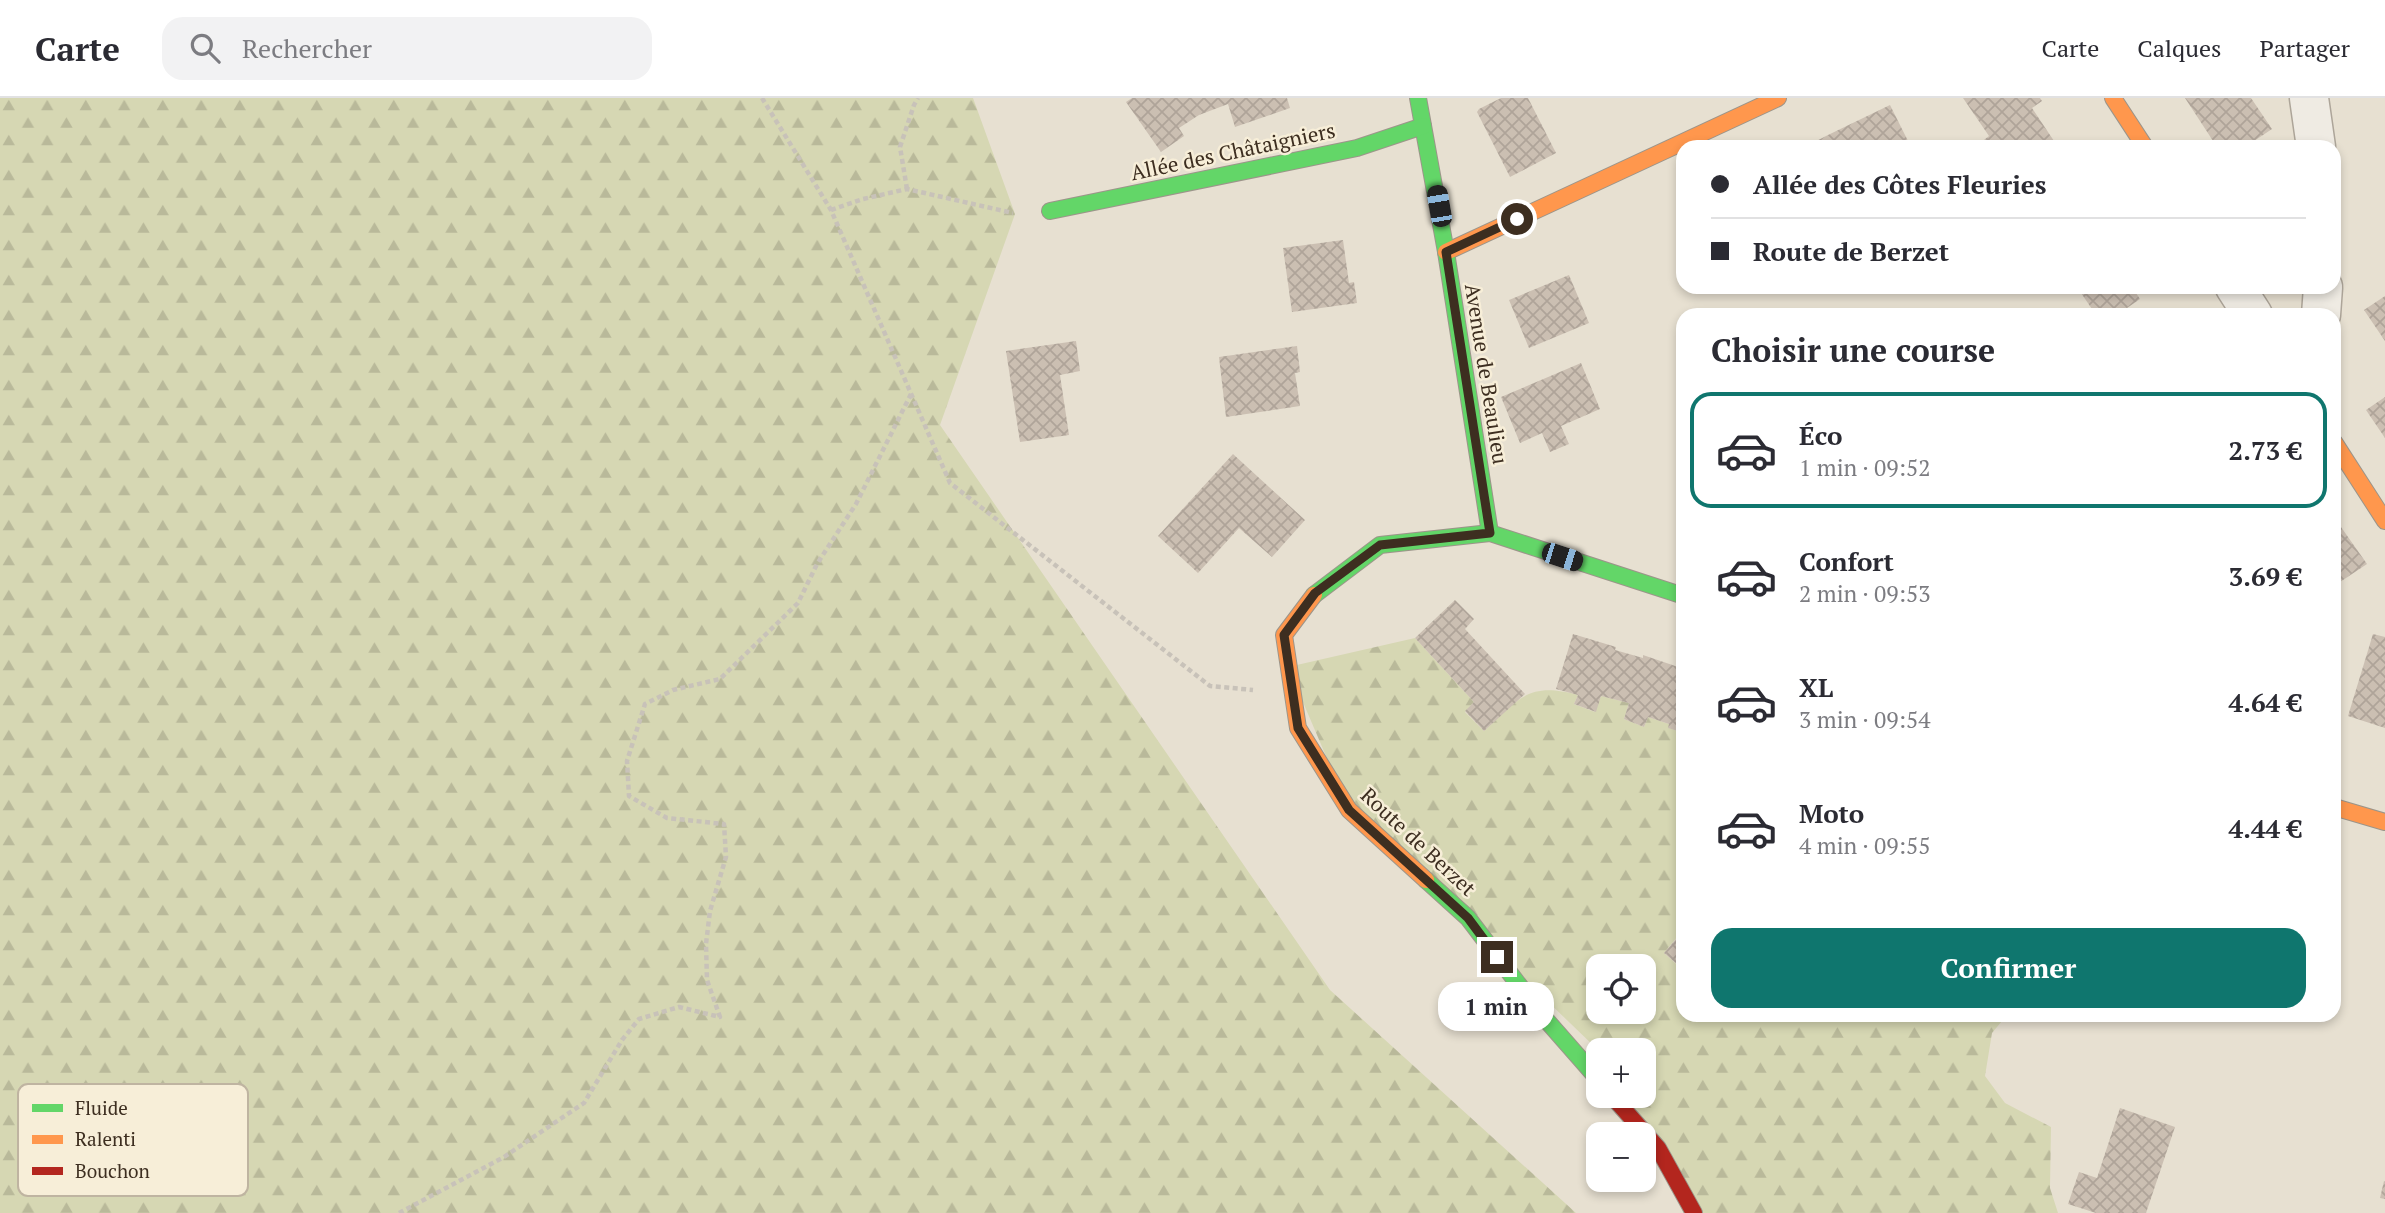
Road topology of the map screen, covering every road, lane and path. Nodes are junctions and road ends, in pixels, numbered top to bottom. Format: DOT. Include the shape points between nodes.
graph roads {
  1 [pos="762,98"];
  2 [pos="918,98"];
  3 [pos="1418,98"];
  4 [pos="1778,98"];
  5 [pos="2113,98"];
  6 [pos="2309,98"];
  7 [pos="1423,126"];
  8 [pos="1687,140"];
  9 [pos="2140,140"];
  10 [pos="2315,140"];
  11 [pos="1676,145"];
  12 [pos="907,189"];
  13 [pos="831,210"];
  14 [pos="1050,211"];
  15 [pos="1446,252"];
  16 [pos="911,394"];
  17 [pos="2341,453"];
  18 [pos="2385,521"];
  19 [pos="1490,533"];
  20 [pos="1676,593"];
  21 [pos="1292,694"];
  22 [pos="2341,809"];
  23 [pos="2385,822"];
  24 [pos="1586,1065"];
  25 [pos="1623,1108"];
  26 [pos="399,1213"];
  27 [pos="1694,1213"];
  1 -- 13 [label="path"];
  2 -- 12 [label="path" via="900,147"];
  3 -- 7 [label="street, Avenue de Beaulieu"];
  4 -- 8 [label="street"];
  5 -- 9 [label="street"];
  6 -- 10 [label="street"];
  7 -- 14 [label="street, Allée des Châtaigniers" via="1357,148"];
  7 -- 15 [label="street, Avenue de Beaulieu"];
  11 -- 15 [label="street"];
  12 -- 13 [label="path"];
  12 -- 14 [label="path" via="1015,214"];
  13 -- 16 [label="path"];
  15 -- 19 [label="street, Avenue de Beaulieu"];
  16 -- 21 [label="path" via="950,483 1210,686"];
  16 -- 26 [label="path" via="856,504 798,603 720,678 673,690 645,704 627,761 628,796 667,818 724,824 726,856 706,944 707,980 720,1017 679,1007 639,1019 584,1103 503,1157"];
  17 -- 18 [label="street"];
  19 -- 20 [label="street"];
  19 -- 21 [label="street, Route de Berzet" via="1380,545 1315,593 1284,635"];
  21 -- 24 [label="street, Route de Berzet" via="1298,728 1349,810 1468,918"];
  22 -- 23 [label="street"];
  25 -- 27 [label="street" via="1658,1148"];
}
